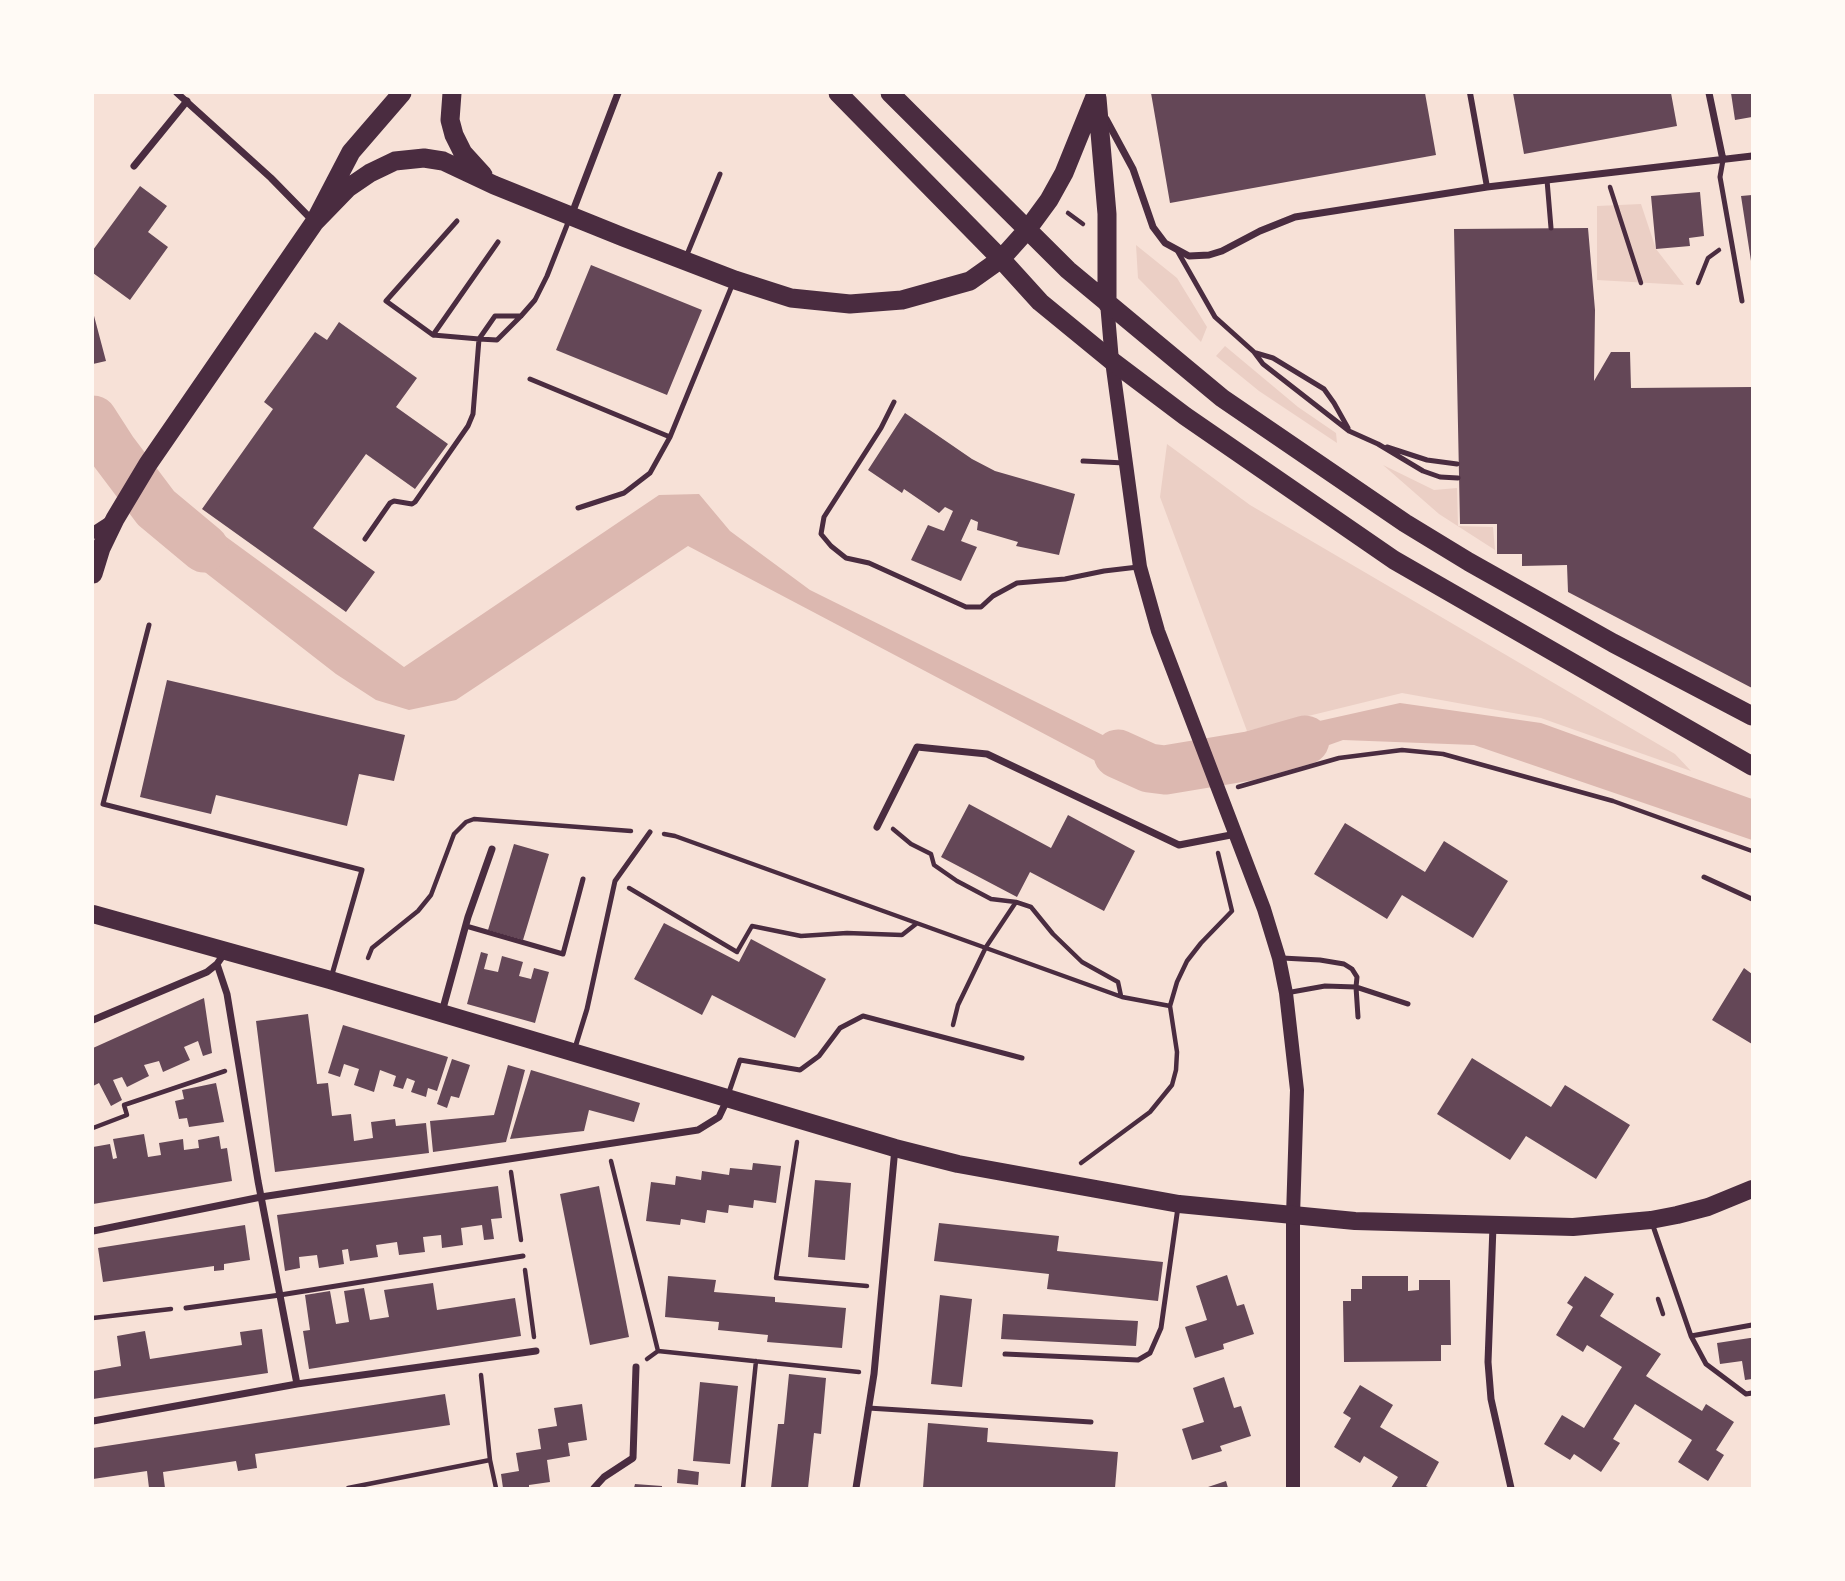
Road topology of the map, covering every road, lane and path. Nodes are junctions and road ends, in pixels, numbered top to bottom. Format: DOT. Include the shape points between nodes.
graph roads {
  1 [pos="177,93"];
  2 [pos="402,93"];
  3 [pos="452,93"];
  4 [pos="618,93"];
  5 [pos="838,93"];
  6 [pos="890,93"];
  7 [pos="1470,93"];
  8 [pos="1709,93"];
  9 [pos="1096,97"];
  10 [pos="187,101"];
  11 [pos="1752,156"];
  12 [pos="1723,160"];
  13 [pos="135,166"];
  14 [pos="720,174"];
  15 [pos="1605,174"];
  16 [pos="1547,180"];
  17 [pos="494,185"];
  18 [pos="1487,187"];
  19 [pos="570,217"];
  20 [pos="457,221"];
  21 [pos="314,223"];
  22 [pos="1550,228"];
  23 [pos="1027,230"];
  24 [pos="498,242"];
  25 [pos="1178,252"];
  26 [pos="1001,258"];
  27 [pos="684,260"];
  28 [pos="734,280"];
  29 [pos="1641,283"];
  30 [pos="1742,301"];
  31 [pos="1107,303"];
  32 [pos="521,316"];
  33 [pos="433,335"];
  34 [pos="479,339"];
  35 [pos="1254,352"];
  36 [pos="1112,361"];
  37 [pos="530,379"];
  38 [pos="894,402"];
  39 [pos="1349,431"];
  40 [pos="670,437"];
  41 [pos="1378,444"];
  42 [pos="1083,461"];
  43 [pos="1126,463"];
  44 [pos="1457,464"];
  45 [pos="1458,478"];
  46 [pos="578,508"];
  47 [pos="115,519"];
  48 [pos="93,533"];
  49 [pos="365,539"];
  50 [pos="1140,567"];
  51 [pos="93,574"];
  52 [pos="149,625"];
  53 [pos="1752,716"];
  54 [pos="1752,766"];
  55 [pos="1218,786"];
  56 [pos="879,823"];
  57 [pos="650,832"];
  58 [pos="1237,834"];
  59 [pos="1214,839"];
  60 [pos="492,849"];
  61 [pos="1752,851"];
  62 [pos="1704,877"];
  63 [pos="583,879"];
  64 [pos="615,880"];
  65 [pos="1752,900"];
  66 [pos="1016,902"];
  67 [pos="93,914"];
  68 [pos="916,923"];
  69 [pos="466,926"];
  70 [pos="986,947"];
  71 [pos="221,957"];
  72 [pos="368,958"];
  73 [pos="1279,958"];
  74 [pos="330,981"];
  75 [pos="1356,987"];
  76 [pos="1286,993"];
  77 [pos="1122,997"];
  78 [pos="1408,1004"];
  79 [pos="1170,1006"];
  80 [pos="441,1014"];
  81 [pos="1358,1017"];
  82 [pos="93,1020"];
  83 [pos="949,1039"];
  84 [pos="573,1054"];
  85 [pos="1022,1058"];
  86 [pos="239,1066"];
  87 [pos="727,1098"];
  88 [pos="93,1128"];
  89 [pos="798,1139"];
  90 [pos="606,1143"];
  91 [pos="895,1148"];
  92 [pos="1079,1164"];
  93 [pos="1752,1189"];
  94 [pos="261,1196"];
  95 [pos="1179,1204"];
  96 [pos="1293,1216"];
  97 [pos="1651,1220"];
  98 [pos="1493,1226"];
  99 [pos="93,1231"];
  100 [pos="523,1256"];
  101 [pos="882,1288"];
  102 [pos="280,1295"];
  103 [pos="1658,1299"];
  104 [pos="186,1308"];
  105 [pos="1663,1314"];
  106 [pos="93,1318"];
  107 [pos="1752,1325"];
  108 [pos="1691,1336"];
  109 [pos="658,1351"];
  110 [pos="536,1352"];
  111 [pos="1005,1354"];
  112 [pos="480,1359"];
  113 [pos="756,1361"];
  114 [pos="636,1367"];
  115 [pos="874,1374"];
  116 [pos="297,1384"];
  117 [pos="1752,1393"];
  118 [pos="869,1408"];
  119 [pos="93,1421"];
  120 [pos="1091,1422"];
  121 [pos="490,1460"];
  122 [pos="348,1488"];
  123 [pos="496,1488"];
  124 [pos="594,1488"];
  125 [pos="743,1488"];
  126 [pos="856,1488"];
  127 [pos="1293,1488"];
  128 [pos="1511,1488"];
  1 -- 10 [label="street"];
  2 -- 21 [label="highway" via="351,152"];
  3 -- 17 [label="highway" via="454,135 474,167"];
  4 -- 19 [label="street"];
  5 -- 26 [label="highway"];
  6 -- 23 [label="highway"];
  7 -- 18 [label="street"];
  8 -- 12 [label="street"];
  9 -- 23 [label="highway" via="1057,187"];
  9 -- 25 [label="street" via="1133,169 1153,227"];
  9 -- 31 [label="highway" via="1107,214"];
  10 -- 13 [label="street"];
  10 -- 21 [label="street"];
  11 -- 12 [label="street"];
  12 -- 15 [label="street"];
  12 -- 30 [label="lane" via="1720,177"];
  14 -- 27 [label="lane"];
  15 -- 16 [label="street"];
  15 -- 29 [label="path"];
  16 -- 18 [label="street"];
  16 -- 22 [label="lane"];
  17 -- 19 [label="highway"];
  17 -- 21 [label="highway" via="443,162 406,158 359,180"];
  18 -- 25 [label="street" via="1295,217 1209,255"];
  19 -- 27 [label="highway"];
  19 -- 32 [label="lane" via="547,276"];
  20 -- 33 [label="lane" via="386,301"];
  21 -- 47 [label="highway"];
  23 -- 26 [label="highway"];
  23 -- 31 [label="highway"];
  24 -- 33 [label="lane"];
  25 -- 35 [label="lane" via="1215,317"];
  26 -- 28 [label="highway" via="954,287 877,303 821,303"];
  26 -- 36 [label="highway" via="1040,302"];
  27 -- 28 [label="highway"];
  28 -- 40 [label="lane"];
  31 -- 36 [label="main road"];
  31 -- 53 [label="highway" via="1222,398 1405,523 1613,643"];
  32 -- 34 [label="lane" via="497,340"];
  32 -- 34 [label="lane" via="495,316"];
  33 -- 34 [label="lane"];
  34 -- 49 [label="lane" via="475,402 468,426 415,502 390,503"];
  35 -- 39 [label="lane"];
  35 -- 39 [label="lane" via="1273,358 1324,389"];
  36 -- 43 [label="main road"];
  36 -- 54 [label="highway" via="1394,561"];
  37 -- 40 [label="lane"];
  38 -- 50 [label="lane" via="824,517 821,534 846,558 869,563 966,607 981,607 1017,583"];
  39 -- 41 [label="lane"];
  40 -- 46 [label="lane" via="638,484"];
  41 -- 44 [label="lane"];
  41 -- 45 [label="lane" via="1423,471"];
  42 -- 43 [label="lane"];
  43 -- 50 [label="main road"];
  47 -- 48 [label="street"];
  47 -- 51 [label="highway"];
  50 -- 55 [label="main road" via="1158,631"];
  52 -- 74 [label="lane" via="103,804 362,870"];
  55 -- 58 [label="main road"];
  55 -- 61 [label="path" via="1339,758 1402,750 1443,754 1613,801"];
  56 -- 59 [label="street" via="917,747 987,754 1180,845"];
  56 -- 66 [label="path" via="931,854 934,865 957,881 991,899"];
  57 -- 64 [label="lane"];
  57 -- 68 [label="path" via="675,836"];
  57 -- 72 [label="path" via="466,822 454,834 431,895 372,948"];
  58 -- 59 [label="street"];
  58 -- 73 [label="main road"];
  59 -- 79 [label="path" via="1232,911 1187,961"];
  60 -- 69 [label="street"];
  62 -- 65 [label="lane"];
  63 -- 69 [label="lane" via="563,954"];
  64 -- 68 [label="path" via="737,952 752,926 801,936 902,935"];
  64 -- 84 [label="lane"];
  66 -- 70 [label="path"];
  66 -- 77 [label="path" via="1031,907 1082,962 1118,982"];
  67 -- 71 [label="main road"];
  68 -- 70 [label="path"];
  69 -- 80 [label="street"];
  70 -- 77 [label="path"];
  70 -- 83 [label="path" via="958,1005"];
  71 -- 74 [label="main road"];
  71 -- 82 [label="street" via="191,980"];
  71 -- 86 [label="street"];
  73 -- 75 [label="lane" via="1344,964 1357,977"];
  73 -- 76 [label="main road"];
  74 -- 80 [label="main road"];
  75 -- 76 [label="lane" via="1325,986"];
  75 -- 78 [label="lane"];
  75 -- 81 [label="lane"];
  76 -- 96 [label="main road" via="1297,1090"];
  77 -- 79 [label="path"];
  79 -- 92 [label="path" via="1177,1052 1172,1085 1150,1112"];
  80 -- 84 [label="main road"];
  83 -- 85 [label="lane"];
  83 -- 87 [label="lane" via="863,1016 840,1028 819,1056 800,1070 740,1060"];
  84 -- 87 [label="main road"];
  86 -- 88 [label="path" via="124,1105 127,1115"];
  86 -- 94 [label="street"];
  87 -- 90 [label="street" via="719,1117 698,1130"];
  87 -- 91 [label="main road"];
  89 -- 101 [label="path" via="776,1278"];
  90 -- 94 [label="street"];
  90 -- 109 [label="path"];
  91 -- 95 [label="main road" via="958,1164"];
  91 -- 101 [label="street"];
  93 -- 97 [label="main road" via="1708,1207"];
  94 -- 99 [label="street"];
  94 -- 102 [label="street"];
  95 -- 96 [label="main road"];
  95 -- 111 [label="lane" via="1161,1328 1150,1353 1138,1360"];
  96 -- 98 [label="main road"];
  96 -- 127 [label="main road"];
  97 -- 98 [label="main road" via="1573,1227"];
  97 -- 108 [label="lane"];
  98 -- 128 [label="street" via="1488,1362 1491,1399"];
  100 -- 102 [label="lane"];
  101 -- 115 [label="street"];
  102 -- 104 [label="lane"];
  102 -- 116 [label="street"];
  103 -- 105 [label="path"];
  104 -- 106 [label="path"];
  107 -- 108 [label="lane"];
  108 -- 117 [label="lane" via="1706,1364 1746,1394"];
  109 -- 113 [label="path"];
  109 -- 114 [label="path"];
  110 -- 112 [label="street"];
  112 -- 116 [label="street"];
  112 -- 121 [label="path"];
  113 -- 115 [label="path"];
  113 -- 125 [label="path"];
  114 -- 124 [label="street" via="633,1458"];
  115 -- 118 [label="street"];
  116 -- 119 [label="street"];
  118 -- 120 [label="lane"];
  118 -- 126 [label="street"];
  121 -- 122 [label="path"];
  121 -- 123 [label="path"];
}
